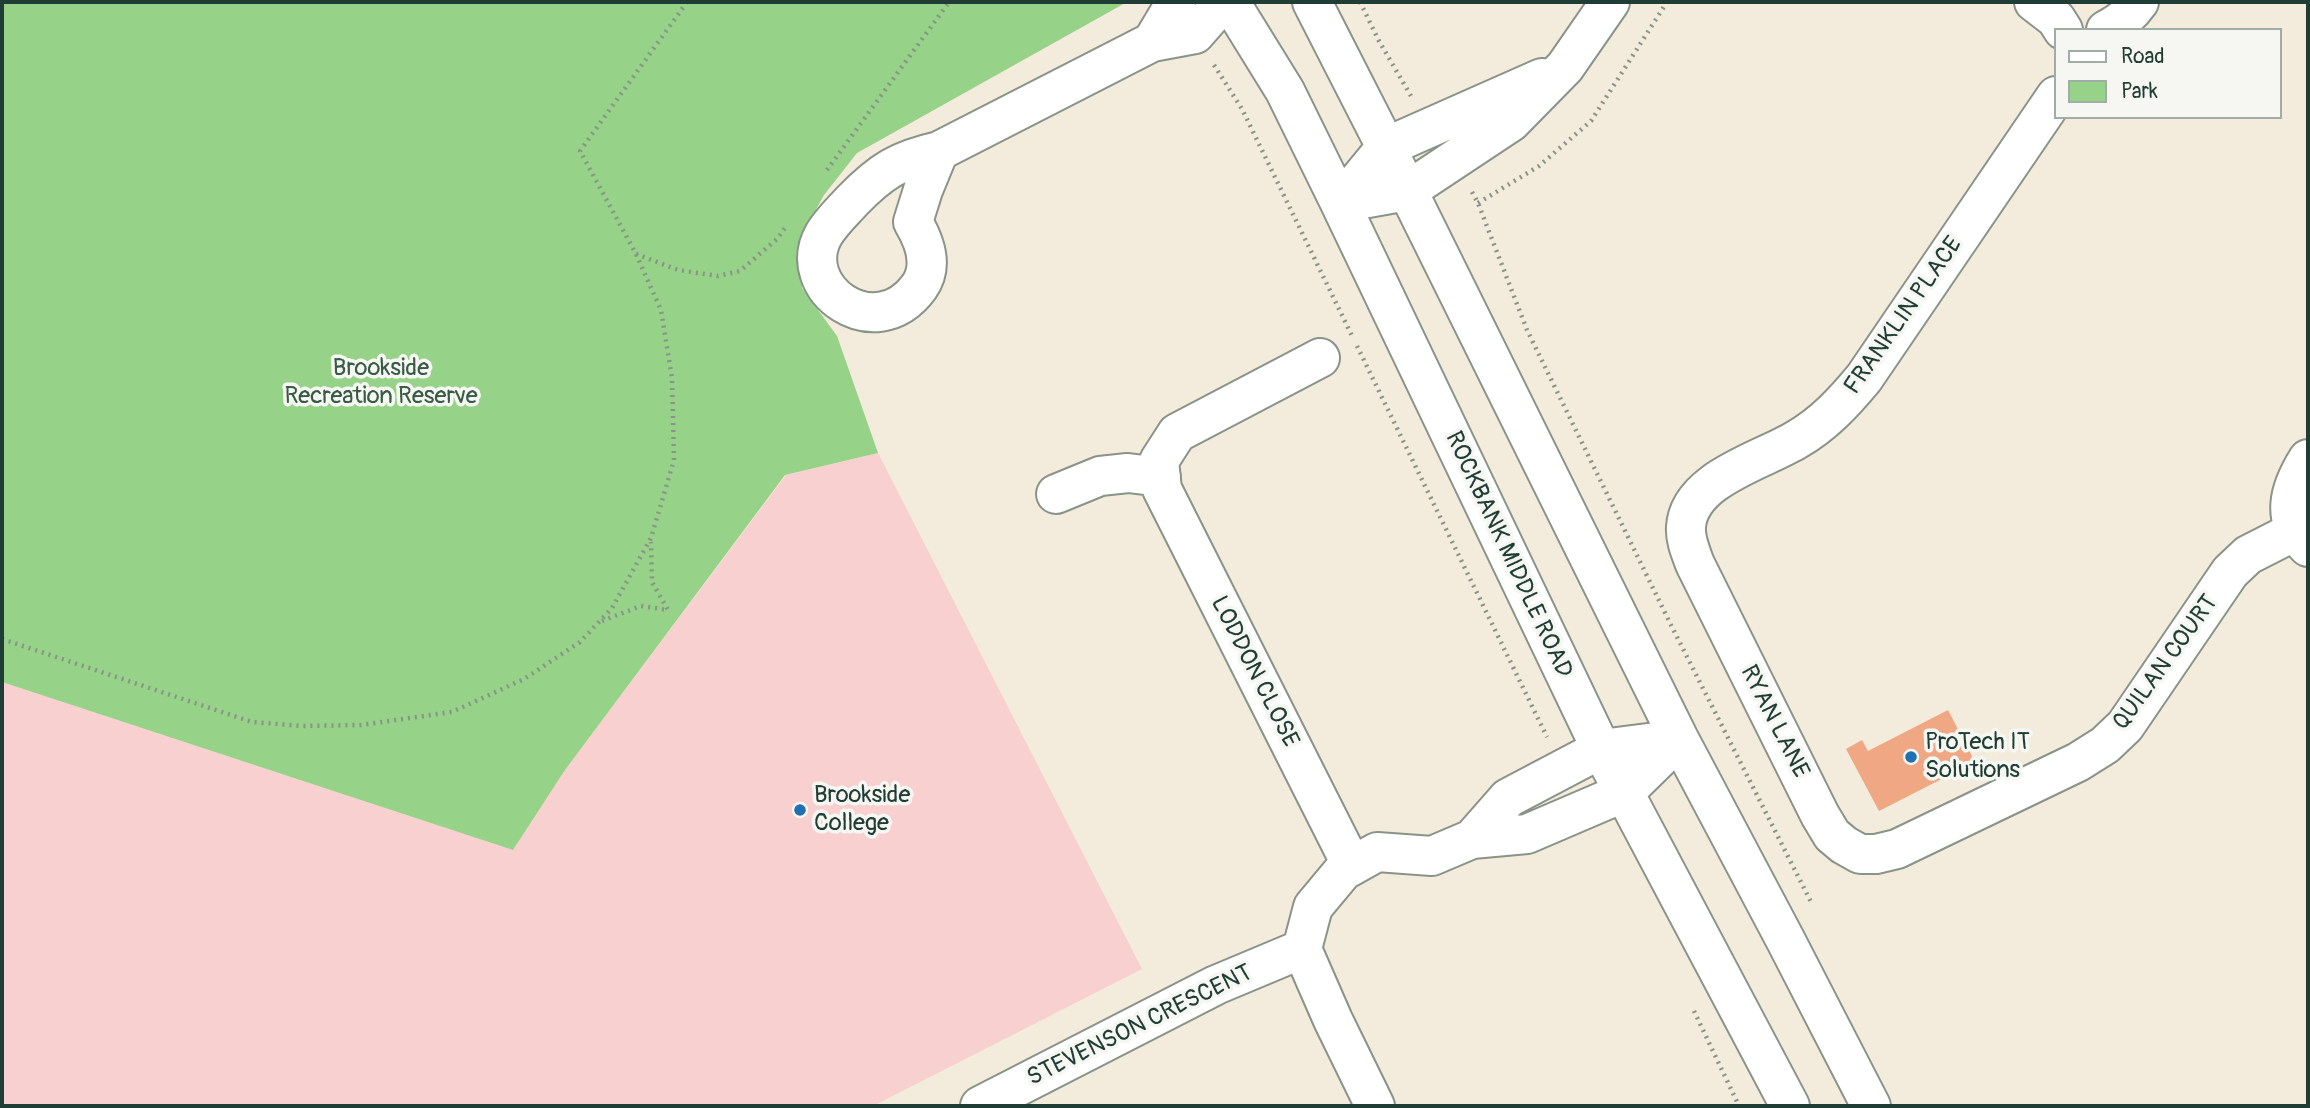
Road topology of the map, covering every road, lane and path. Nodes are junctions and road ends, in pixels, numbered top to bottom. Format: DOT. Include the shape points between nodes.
graph roads {
  1 [pos="687,2"];
  2 [pos="948,2"];
  3 [pos="1176,2"];
  4 [pos="1223,2"];
  5 [pos="1230,2"];
  6 [pos="1312,2"];
  7 [pos="1360,2"];
  8 [pos="1611,2"];
  9 [pos="1667,2"];
  10 [pos="2034,2"];
  11 [pos="2139,2"];
  12 [pos="2062,28"];
  13 [pos="2110,28"];
  14 [pos="1195,34"];
  15 [pos="1152,42"];
  16 [pos="1565,67"];
  17 [pos="2054,99"];
  18 [pos="1430,128"];
  19 [pos="1386,147"];
  20 [pos="939,151"];
  21 [pos="1452,160"];
  22 [pos="826,172"];
  23 [pos="1407,191"];
  24 [pos="1340,203"];
  25 [pos="1478,203"];
  26 [pos="785,228"];
  27 [pos="636,254"];
  28 [pos="1320,358"];
  29 [pos="2308,459"];
  30 [pos="1161,477"];
  31 [pos="1055,494"];
  32 [pos="651,538"];
  33 [pos="2302,539"];
  34 [pos="1695,564"];
  35 [pos="598,622"];
  36 [pos="2,639"];
  37 [pos="1679,739"];
  38 [pos="1551,745"];
  39 [pos="1601,749"];
  40 [pos="1625,792"];
  41 [pos="1472,839"];
  42 [pos="1876,854"];
  43 [pos="1352,866"];
  44 [pos="1815,910"];
  45 [pos="1302,949"];
  46 [pos="980,1106"];
  47 [pos="1375,1106"];
  48 [pos="1790,1106"];
  49 [pos="1871,1106"];
  1 -- 27 [label="path" via="580,151"];
  2 -- 22 [label="path"];
  3 -- 15 [label="street"];
  4 -- 14 [label="street"];
  5 -- 24 [label="street, ROCKBANK MIDDLE ROAD" via="1285,91"];
  6 -- 19 [label="street"];
  7 -- 18 [label="path"];
  8 -- 16 [label="street"];
  9 -- 25 [label="path" via="1591,121 1539,166"];
  10 -- 12 [label="street"];
  11 -- 13 [label="street"];
  14 -- 15 [label="street"];
  14 -- 38 [label="path" via="1242,109"];
  15 -- 20 [label="street"];
  16 -- 18 [label="street"];
  16 -- 21 [label="street" via="1511,122"];
  17 -- 34 [label="street, FRANKLIN PLACE" via="1842,405 1795,441 1718,479 1703,492 1686,527"];
  18 -- 19 [label="street"];
  19 -- 23 [label="street"];
  19 -- 24 [label="street"];
  21 -- 23 [label="street"];
  21 -- 25 [label="path"];
  23 -- 24 [label="street"];
  23 -- 37 [label="street"];
  24 -- 39 [label="street, ROCKBANK MIDDLE ROAD"];
  25 -- 44 [label="path" via="1527,330"];
  26 -- 27 [label="path" via="740,271 718,276 678,270"];
  27 -- 32 [label="path" via="661,310 672,378 674,460"];
  28 -- 30 [label="street" via="1177,433 1159,461"];
  29 -- 33 [label="street" via="2292,489 2290,510"];
  30 -- 31 [label="street" via="1100,476"];
  30 -- 43 [label="street, LODDON CLOSE" via="1162,489"];
  32 -- 35 [label="path" via="612,608"];
  32 -- 35 [label="path" via="652,582 668,610 640,606"];
  33 -- 42 [label="street, QUILAN COURT" via="2248,555 2230,572 2146,698 2105,745 1925,837"];
  34 -- 42 [label="street, RYAN LANE" via="1820,816 1844,845 1860,854"];
  35 -- 36 [label="path" via="580,642 524,679 452,712 349,725 252,722"];
  37 -- 39 [label="street"];
  37 -- 40 [label="street"];
  37 -- 49 [label="street"];
  39 -- 40 [label="street, ROCKBANK MIDDLE ROAD"];
  39 -- 41 [label="street" via="1508,798"];
  40 -- 41 [label="street" via="1527,834"];
  40 -- 48 [label="street, ROCKBANK MIDDLE ROAD"];
  41 -- 43 [label="street" via="1432,856 1377,852"];
  43 -- 45 [label="street" via="1313,907"];
  45 -- 46 [label="street, STEVENSON CRESCENT" via="1216,985"];
  45 -- 47 [label="street"];
}
